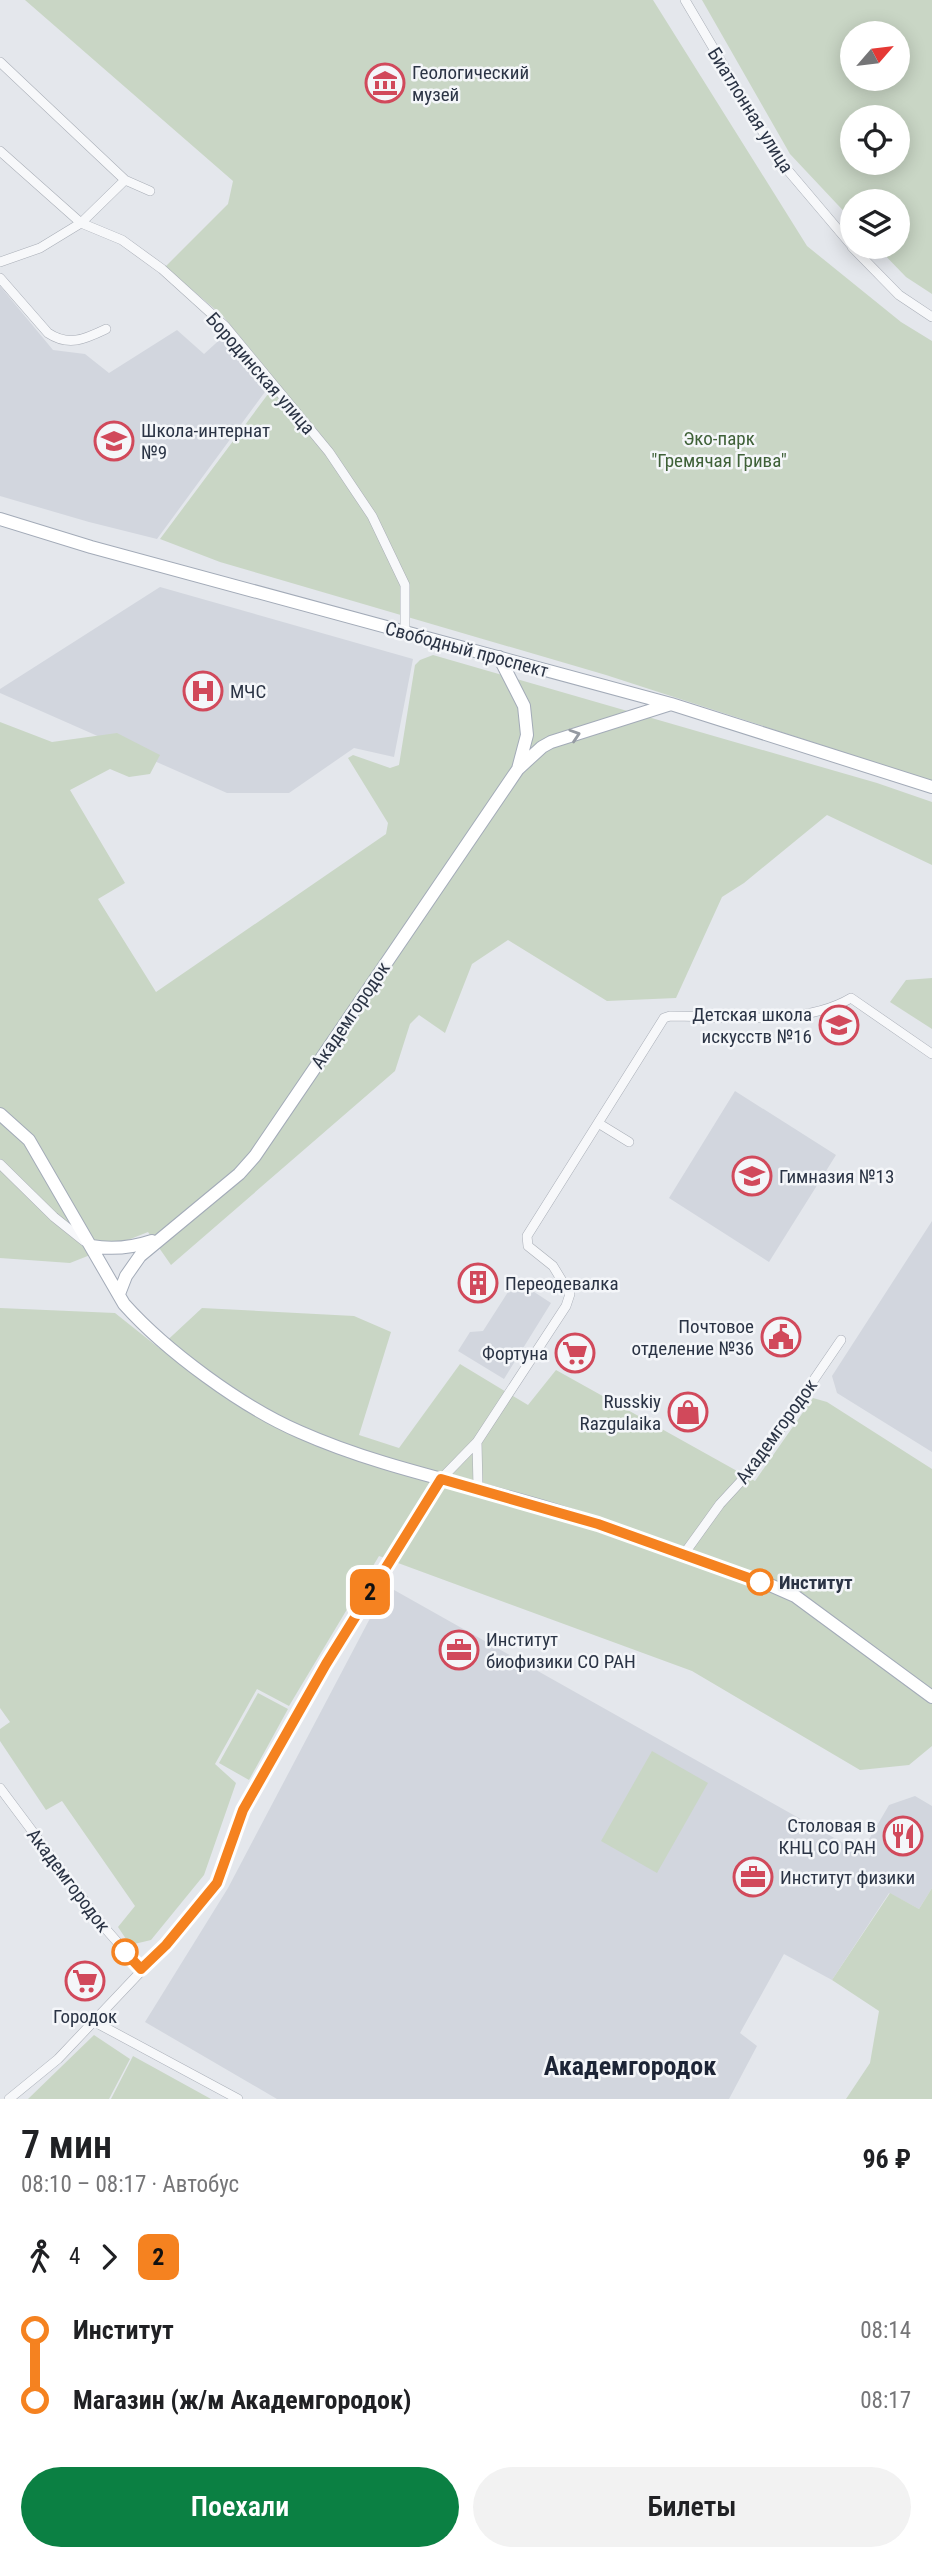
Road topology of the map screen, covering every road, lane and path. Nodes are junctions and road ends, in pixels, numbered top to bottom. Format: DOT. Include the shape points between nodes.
graph roads {
  1 [pos="685,0"];
  2 [pos="0,62"];
  3 [pos="0,151"];
  4 [pos="125,180"];
  5 [pos="150,191"];
  6 [pos="81,223"];
  7 [pos="840,232"];
  8 [pos="864,259"];
  9 [pos="0,262"];
  10 [pos="0,278"];
  11 [pos="932,317"];
  12 [pos="106,329"];
  13 [pos="0,519"];
  14 [pos="405,631"];
  15 [pos="499,657"];
  16 [pos="671,704"];
  17 [pos="518,769"];
  18 [pos="932,787"];
  19 [pos="932,1054"];
  20 [pos="0,1114"];
  21 [pos="598,1123"];
  22 [pos="629,1142"];
  23 [pos="0,1164"];
  24 [pos="159,1239"];
  25 [pos="91,1246"];
  26 [pos="119,1294"];
  27 [pos="841,1340"];
  28 [pos="477,1442"];
  29 [pos="441,1479"];
  30 [pos="478,1488"];
  31 [pos="684,1554"];
  32 [pos="932,1697"];
  33 [pos="0,1788"];
  34 [pos="141,1969"];
  35 [pos="93,2021"];
  36 [pos="9,2099"];
  37 [pos="238,2099"];
  1 -- 7 [label="street, Биатлонная улица" via="780,160"];
  2 -- 4 [label="street"];
  3 -- 6 [label="street, Бородинская улица"];
  4 -- 5 [label="street"];
  4 -- 6 [label="street"];
  6 -- 9 [label="street" via="40,248"];
  6 -- 14 [label="street, Бородинская улица" via="122,240 225,326 320,441 372,516 405,585"];
  8 -- 11 [label="street, Биатлонная улица" via="899,295"];
  10 -- 12 [label="street" via="57,340 79,342"];
  13 -- 14 [label="main road, Свободный проспект"];
  14 -- 15 [label="main road, Свободный проспект"];
  15 -- 16 [label="main road, Свободный проспект"];
  15 -- 17 [label="main road" via="524,706 527,735"];
  17 -- 16 [label="main road, one-way" via="551,743"];
  16 -- 18 [label="main road, Свободный проспект"];
  17 -- 24 [label="main road, Академгородок" via="255,1156"];
  19 -- 21 [label="street" via="851,998 792,1016 670,1016 649,1040"];
  20 -- 25 [label="main road" via="29,1140"];
  21 -- 22 [label="street"];
  21 -- 28 [label="street" via="527,1236 528,1246 553,1266 570,1294 566,1307"];
  23 -- 25 [label="street"];
  24 -- 25 [label="main road" via="111,1250"];
  24 -- 26 [label="main road, Академгородок" via="133,1264"];
  25 -- 26 [label="main road"];
  26 -- 29 [label="main road" via="135,1316 197,1369 277,1420 319,1439"];
  27 -- 31 [label="street, Академгородок" via="755,1466"];
  28 -- 29 [label="street"];
  28 -- 30 [label="street"];
  29 -- 30 [label="main road"];
  29 -- 34 [label="street" via="243,1810 217,1883"];
  30 -- 31 [label="main road"];
  31 -- 32 [label="main road" via="795,1596"];
  33 -- 34 [label="street, Академгородок"];
  34 -- 35 [label="street"];
  35 -- 36 [label="street" via="58,2059"];
  35 -- 37 [label="street"];
}
